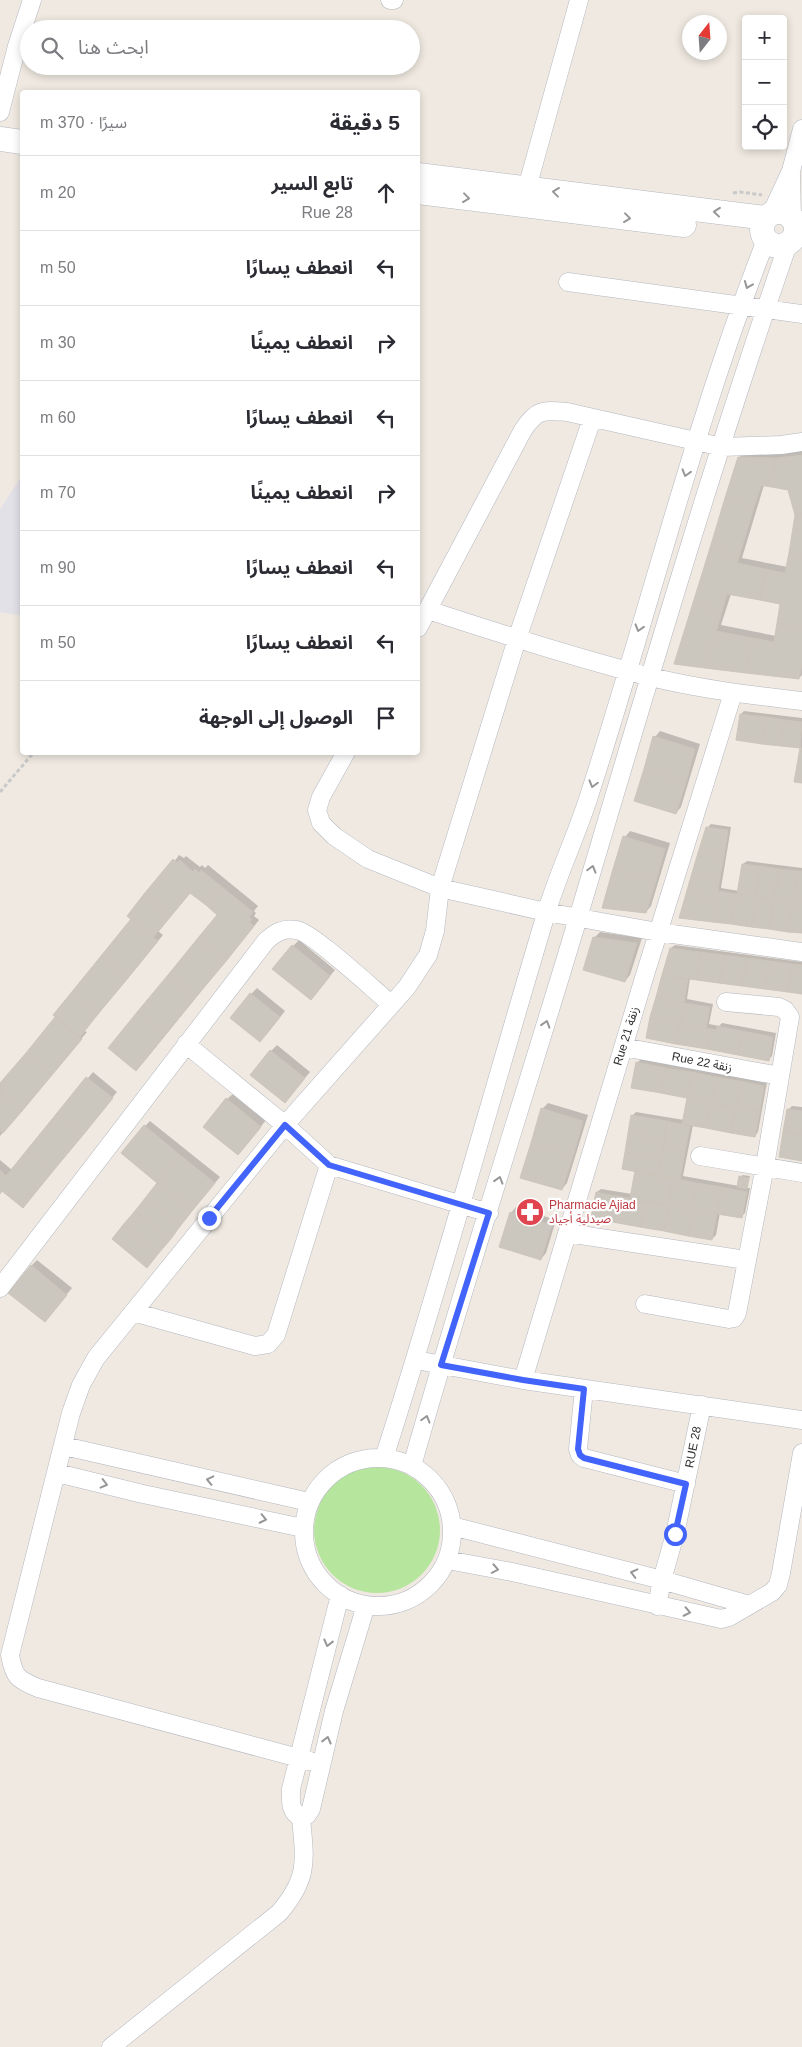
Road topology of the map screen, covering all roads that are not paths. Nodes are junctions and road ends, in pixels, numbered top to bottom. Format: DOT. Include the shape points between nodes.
graph roads {
  1 [pos="32,0"];
  2 [pos="579,0"];
  3 [pos="21,20"];
  4 [pos="20,22"];
  5 [pos="8,45"];
  6 [pos="0,112"];
  7 [pos="0,123"];
  8 [pos="20,126"];
  9 [pos="802,130"];
  10 [pos="0,139"];
  11 [pos="20,142"];
  12 [pos="420,175"];
  13 [pos="527,188"];
  14 [pos="420,192"];
  15 [pos="784,229"];
  16 [pos="568,282"];
  17 [pos="740,306"];
  18 [pos="765,310"];
  19 [pos="802,314"];
  20 [pos="592,419"];
  21 [pos="696,441"];
  22 [pos="802,442"];
  23 [pos="722,446"];
  24 [pos="428,610"];
  25 [pos="420,624"];
  26 [pos="517,639"];
  27 [pos="626,670"];
  28 [pos="649,676"];
  29 [pos="733,693"];
  30 [pos="802,701"];
  31 [pos="344,755"];
  32 [pos="440,888"];
  33 [pos="546,912"];
  34 [pos="578,917"];
  35 [pos="658,932"];
  36 [pos="802,952"];
  37 [pos="726,1002"];
  38 [pos="391,1004"];
  39 [pos="186,1044"];
  40 [pos="623,1047"];
  41 [pos="780,1076"];
  42 [pos="285,1125"];
  43 [pos="700,1156"];
  44 [pos="329,1165"];
  45 [pos="765,1166"];
  46 [pos="802,1173"];
  47 [pos="462,1205"];
  48 [pos="489,1213"];
  49 [pos="567,1233"];
  50 [pos="746,1260"];
  51 [pos="0,1288"];
  52 [pos="645,1304"];
  53 [pos="133,1312"];
  54 [pos="416,1360"];
  55 [pos="441,1365"];
  56 [pos="523,1380"];
  57 [pos="584,1389"];
  58 [pos="702,1405"];
  59 [pos="802,1420"];
  60 [pos="64,1446"];
  61 [pos="802,1453"];
  62 [pos="384,1458"];
  63 [pos="412,1466"];
  64 [pos="56,1473"];
  65 [pos="686,1484"];
  66 [pos="309,1502"];
  67 [pos="452,1526"];
  68 [pos="303,1528"];
  69 [pos="447,1560"];
  70 [pos="662,1580"];
  71 [pos="340,1596"];
  72 [pos="366,1605"];
  73 [pos="749,1605"];
  74 [pos="657,1606"];
  75 [pos="15,1634"];
  76 [pos="0,1646"];
  77 [pos="299,1758"];
  78 [pos="321,1764"];
  79 [pos="301,1818"];
  80 [pos="111,2047"];
  1 -- 3 [label="street"];
  2 -- 13 [label="street"];
  4 -- 5 [label="street"];
  5 -- 6 [label="street"];
  7 -- 8 [label="main road"];
  9 -- 15 [label="street" via="791,171"];
  10 -- 11 [label="main road"];
  12 -- 13 [label="main road"];
  15 -- 13 [label="main road, one-way"];
  14 -- 15 [label="main road, one-way"];
  15 -- 17 [label="street, one-way"];
  15 -- 18 [label="street"];
  16 -- 17 [label="street"];
  17 -- 18 [label="street"];
  17 -- 21 [label="street"];
  18 -- 19 [label="street"];
  18 -- 23 [label="street"];
  20 -- 21 [label="street"];
  20 -- 24 [label="street" via="552,410 541,411 531,418"];
  20 -- 26 [label="street"];
  21 -- 23 [label="street"];
  21 -- 27 [label="street, one-way"];
  22 -- 23 [label="street"];
  23 -- 28 [label="street"];
  24 -- 25 [label="street"];
  24 -- 26 [label="street"];
  26 -- 27 [label="street"];
  26 -- 32 [label="street"];
  27 -- 28 [label="street"];
  27 -- 33 [label="street, one-way" via="589,798"];
  28 -- 29 [label="street"];
  34 -- 28 [label="street, one-way"];
  29 -- 30 [label="street"];
  29 -- 35 [label="street, Rue 21 زنقة"];
  31 -- 32 [label="street" via="321,797 317,810 320,823 368,859"];
  32 -- 33 [label="street"];
  32 -- 38 [label="street" via="435,931 428,955 407,987"];
  33 -- 34 [label="street"];
  33 -- 47 [label="street"];
  34 -- 35 [label="street"];
  48 -- 34 [label="street, one-way"];
  35 -- 36 [label="street"];
  35 -- 40 [label="street, Rue 21 زنقة"];
  37 -- 41 [label="street" via="779,1007 789,1014"];
  38 -- 39 [label="street" via="316,941 300,931 286,929 277,931 266,941"];
  38 -- 42 [label="street"];
  39 -- 42 [label="street"];
  39 -- 51 [label="street"];
  40 -- 41 [label="street, Rue 22 زنقة"];
  40 -- 49 [label="street, Rue 21 زنقة"];
  41 -- 45 [label="street"];
  42 -- 44 [label="street"];
  42 -- 53 [label="street"];
  43 -- 45 [label="street"];
  44 -- 47 [label="street"];
  44 -- 53 [label="street" via="276,1335 268,1344 255,1346"];
  45 -- 46 [label="street"];
  45 -- 50 [label="street"];
  47 -- 48 [label="street"];
  47 -- 54 [label="street"];
  48 -- 55 [label="street"];
  49 -- 50 [label="street"];
  49 -- 56 [label="street, Rue 21 زنقة"];
  50 -- 52 [label="street" via="734,1318 724,1319"];
  53 -- 60 [label="street" via="96,1358 81,1385"];
  54 -- 55 [label="street"];
  54 -- 62 [label="street"];
  55 -- 56 [label="street"];
  63 -- 55 [label="street, one-way"];
  56 -- 57 [label="street"];
  57 -- 58 [label="street"];
  57 -- 65 [label="street" via="580,1455"];
  58 -- 59 [label="street"];
  58 -- 65 [label="street, RUE 28"];
  60 -- 64 [label="street"];
  66 -- 60 [label="street, one-way"];
  61 -- 73 [label="street" via="778,1585"];
  62 -- 63 [label="street"];
  62 -- 66 [label="street" via="363,1458 335,1470 320,1484"];
  63 -- 67 [label="street" via="438,1488 446,1502"];
  64 -- 68 [label="street, one-way"];
  64 -- 75 [label="street"];
  65 -- 70 [label="street, RUE 28"];
  66 -- 68 [label="street"];
  67 -- 69 [label="street"];
  70 -- 67 [label="street, one-way"];
  68 -- 71 [label="street" via="304,1546 310,1563 325,1585"];
  69 -- 72 [label="street" via="432,1583 418,1594 393,1604"];
  69 -- 74 [label="street, one-way"];
  70 -- 73 [label="street"];
  70 -- 74 [label="street, RUE 28"];
  71 -- 72 [label="street"];
  71 -- 77 [label="street, one-way"];
  78 -- 72 [label="street, one-way"];
  74 -- 73 [label="street, one-way" via="721,1619"];
  75 -- 76 [label="street"];
  75 -- 77 [label="street" via="10,1655 13,1672 23,1682"];
  77 -- 78 [label="street"];
  77 -- 79 [label="street" via="290,1801 295,1814"];
  78 -- 79 [label="street" via="311,1809"];
  79 -- 80 [label="street" via="304,1863 296,1892 279,1912"];
}
